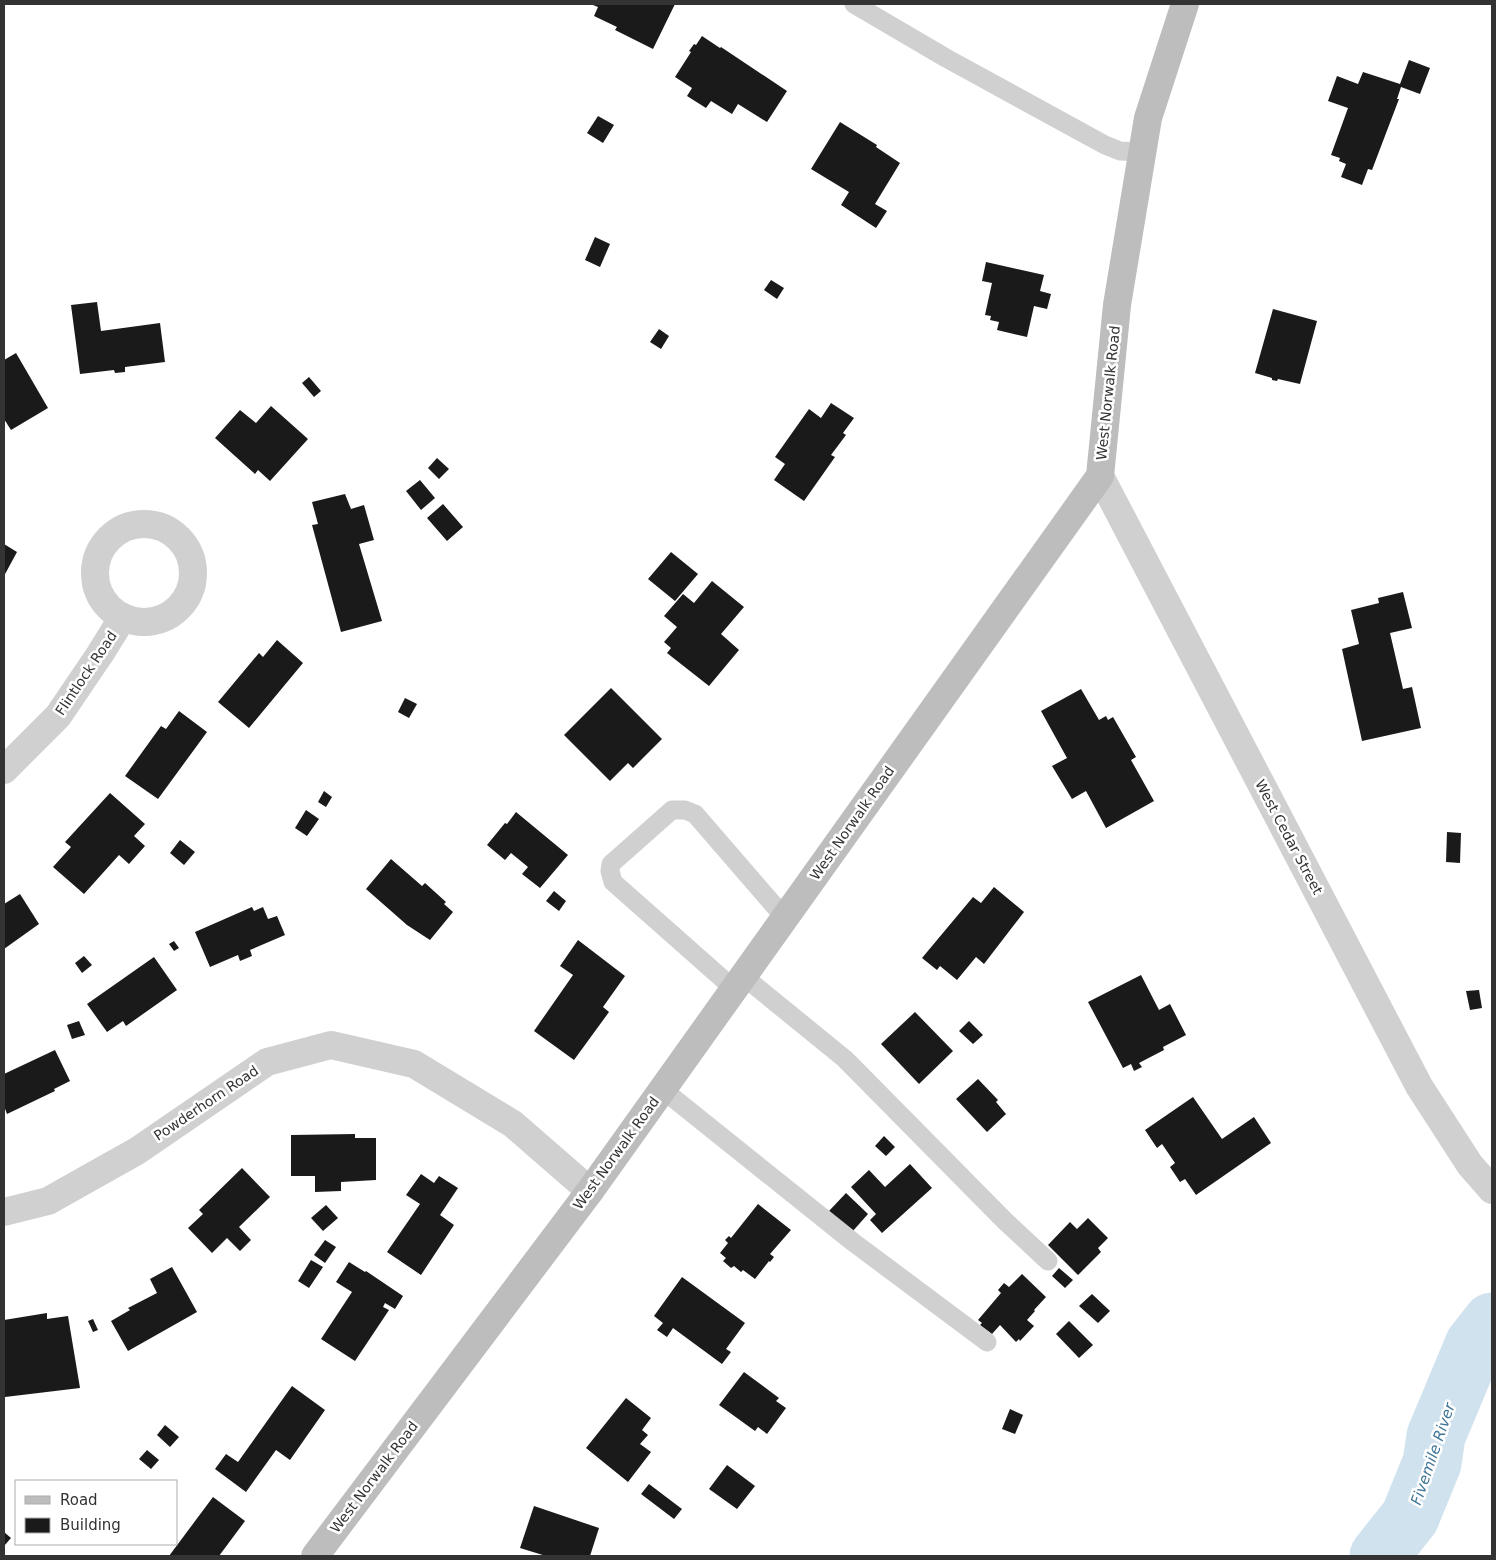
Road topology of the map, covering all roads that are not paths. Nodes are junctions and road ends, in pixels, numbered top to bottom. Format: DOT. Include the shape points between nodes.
graph roads {
  1 [pos="854,4"];
  2 [pos="1185,4"];
  3 [pos="1142,152"];
  4 [pos="1100,476"];
  5 [pos="123,617"];
  6 [pos="4,770"];
  7 [pos="784,918"];
  8 [pos="738,983"];
  9 [pos="662,1089"];
  10 [pos="590,1190"];
  11 [pos="1492,1190"];
  12 [pos="4,1212"];
  13 [pos="1048,1262"];
  14 [pos="987,1342"];
  15 [pos="315,1556"];
  1 -- 3 [label="lane" via="1105,145 1120,151"];
  2 -- 3 [label="main road, West Norwalk Road" via="1148,118"];
  3 -- 4 [label="main road, West Norwalk Road" via="1117,305"];
  4 -- 7 [label="main road, West Norwalk Road"];
  4 -- 11 [label="street, West Cedar Street" via="1419,1086 1470,1165"];
  5 -- 6 [label="street, Flintlock Road" via="58,716"];
  7 -- 8 [label="main road, West Norwalk Road"];
  7 -- 8 [label="lane" via="695,814 685,810 672,810 611,864 613,882"];
  8 -- 9 [label="main road, West Norwalk Road"];
  8 -- 13 [label="lane" via="846,1058"];
  9 -- 10 [label="main road, West Norwalk Road"];
  9 -- 14 [label="lane" via="853,1242"];
  10 -- 12 [label="street, Powderhorn Road" via="513,1124 414,1064 331,1045 267,1062 137,1151 48,1201"];
  10 -- 15 [label="main road, West Norwalk Road"];
}
